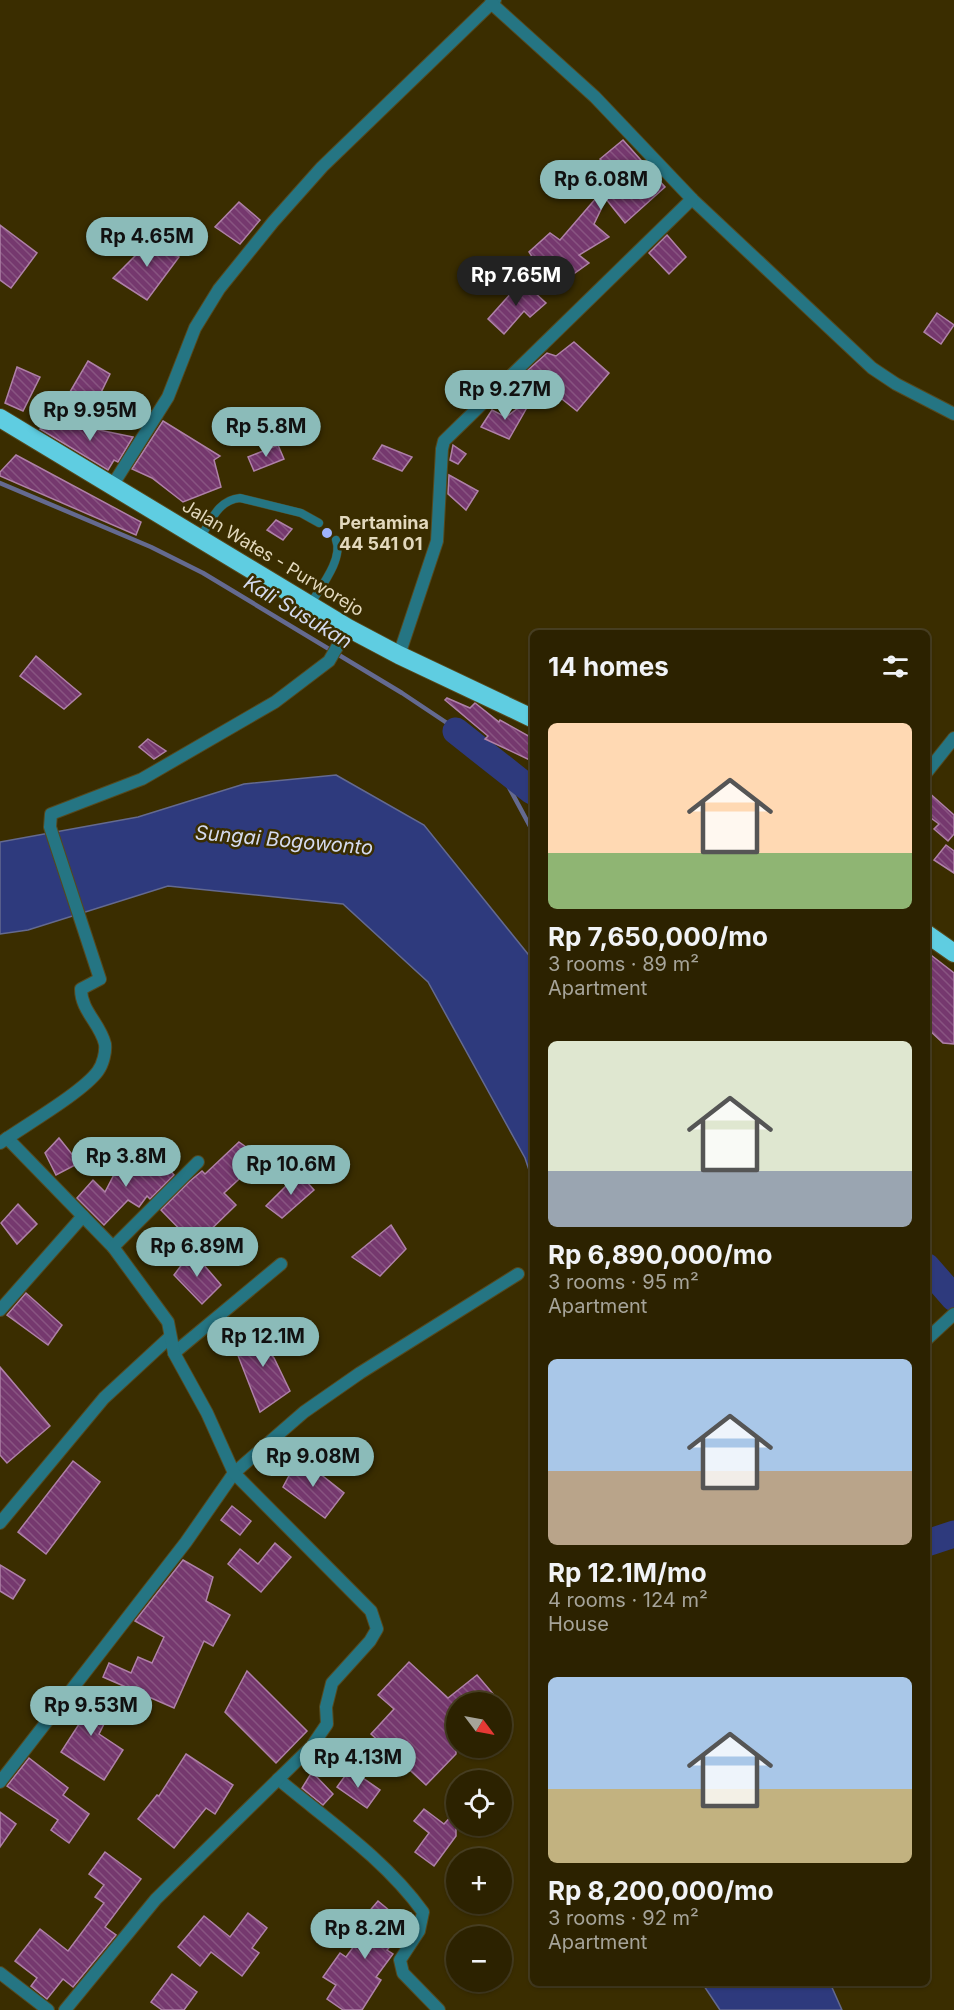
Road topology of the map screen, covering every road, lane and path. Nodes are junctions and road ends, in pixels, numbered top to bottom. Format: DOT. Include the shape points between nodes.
graph roads {
  1 [pos="493,2"];
  2 [pos="692,199"];
  3 [pos="954,414"];
  4 [pos="0,418"];
  5 [pos="112,486"];
  6 [pos="319,523"];
  7 [pos="199,540"];
  8 [pos="336,540"];
  9 [pos="310,605"];
  10 [pos="345,634"];
  11 [pos="399,656"];
  12 [pos="530,717"];
  13 [pos="954,738"];
  14 [pos="930,765"];
  15 [pos="930,936"];
  16 [pos="954,953"];
  17 [pos="3,1140"];
  18 [pos="198,1162"];
  19 [pos="82,1216"];
  20 [pos="113,1247"];
  21 [pos="281,1264"];
  22 [pos="518,1274"];
  23 [pos="0,1310"];
  24 [pos="954,1314"];
  25 [pos="930,1336"];
  26 [pos="170,1337"];
  27 [pos="174,1353"];
  28 [pos="234,1473"];
  29 [pos="0,1523"];
  30 [pos="278,1779"];
  31 [pos="0,1782"];
  32 [pos="0,1972"];
  33 [pos="48,2010"];
  34 [pos="65,2010"];
  35 [pos="439,2010"];
  1 -- 2 [label="street" via="595,98"];
  1 -- 5 [label="street" via="322,167 219,289 195,328 168,397"];
  2 -- 3 [label="street" via="872,368"];
  2 -- 11 [label="street" via="444,441 437,541"];
  4 -- 5 [label="highway, Jalan Wates - Purworejo"];
  5 -- 7 [label="highway, Jalan Wates - Purworejo"];
  6 -- 7 [label="lane" via="301,513 231,499 221,504"];
  7 -- 9 [label="highway, Jalan Wates - Purworejo"];
  8 -- 9 [label="lane" via="336,557"];
  9 -- 10 [label="highway, Jalan Wates - Purworejo"];
  10 -- 11 [label="highway, Jalan Wates - Purworejo"];
  10 -- 17 [label="street" via="328,661 275,702 152,774 53,812 50,827 100,979 81,989 81,1001 105,1044 104,1059 99,1071 86,1083"];
  11 -- 12 [label="highway, Jalan Wates - Purworejo"];
  13 -- 14 [label="street"];
  15 -- 16 [label="highway"];
  17 -- 19 [label="street"];
  18 -- 20 [label="street"];
  19 -- 20 [label="street"];
  19 -- 23 [label="street"];
  20 -- 26 [label="street" via="168,1322"];
  21 -- 27 [label="street"];
  22 -- 28 [label="street" via="304,1412"];
  24 -- 25 [label="street"];
  26 -- 27 [label="street"];
  26 -- 29 [label="street" via="104,1398"];
  27 -- 28 [label="street"];
  28 -- 30 [label="street" via="371,1611 377,1629 332,1683 326,1707 327,1724"];
  28 -- 31 [label="street" via="186,1542"];
  30 -- 34 [label="street" via="156,1899"];
  30 -- 35 [label="street" via="381,1866 409,1892 423,1912 419,1931 400,1960 403,1973"];
  32 -- 33 [label="street"];
}
